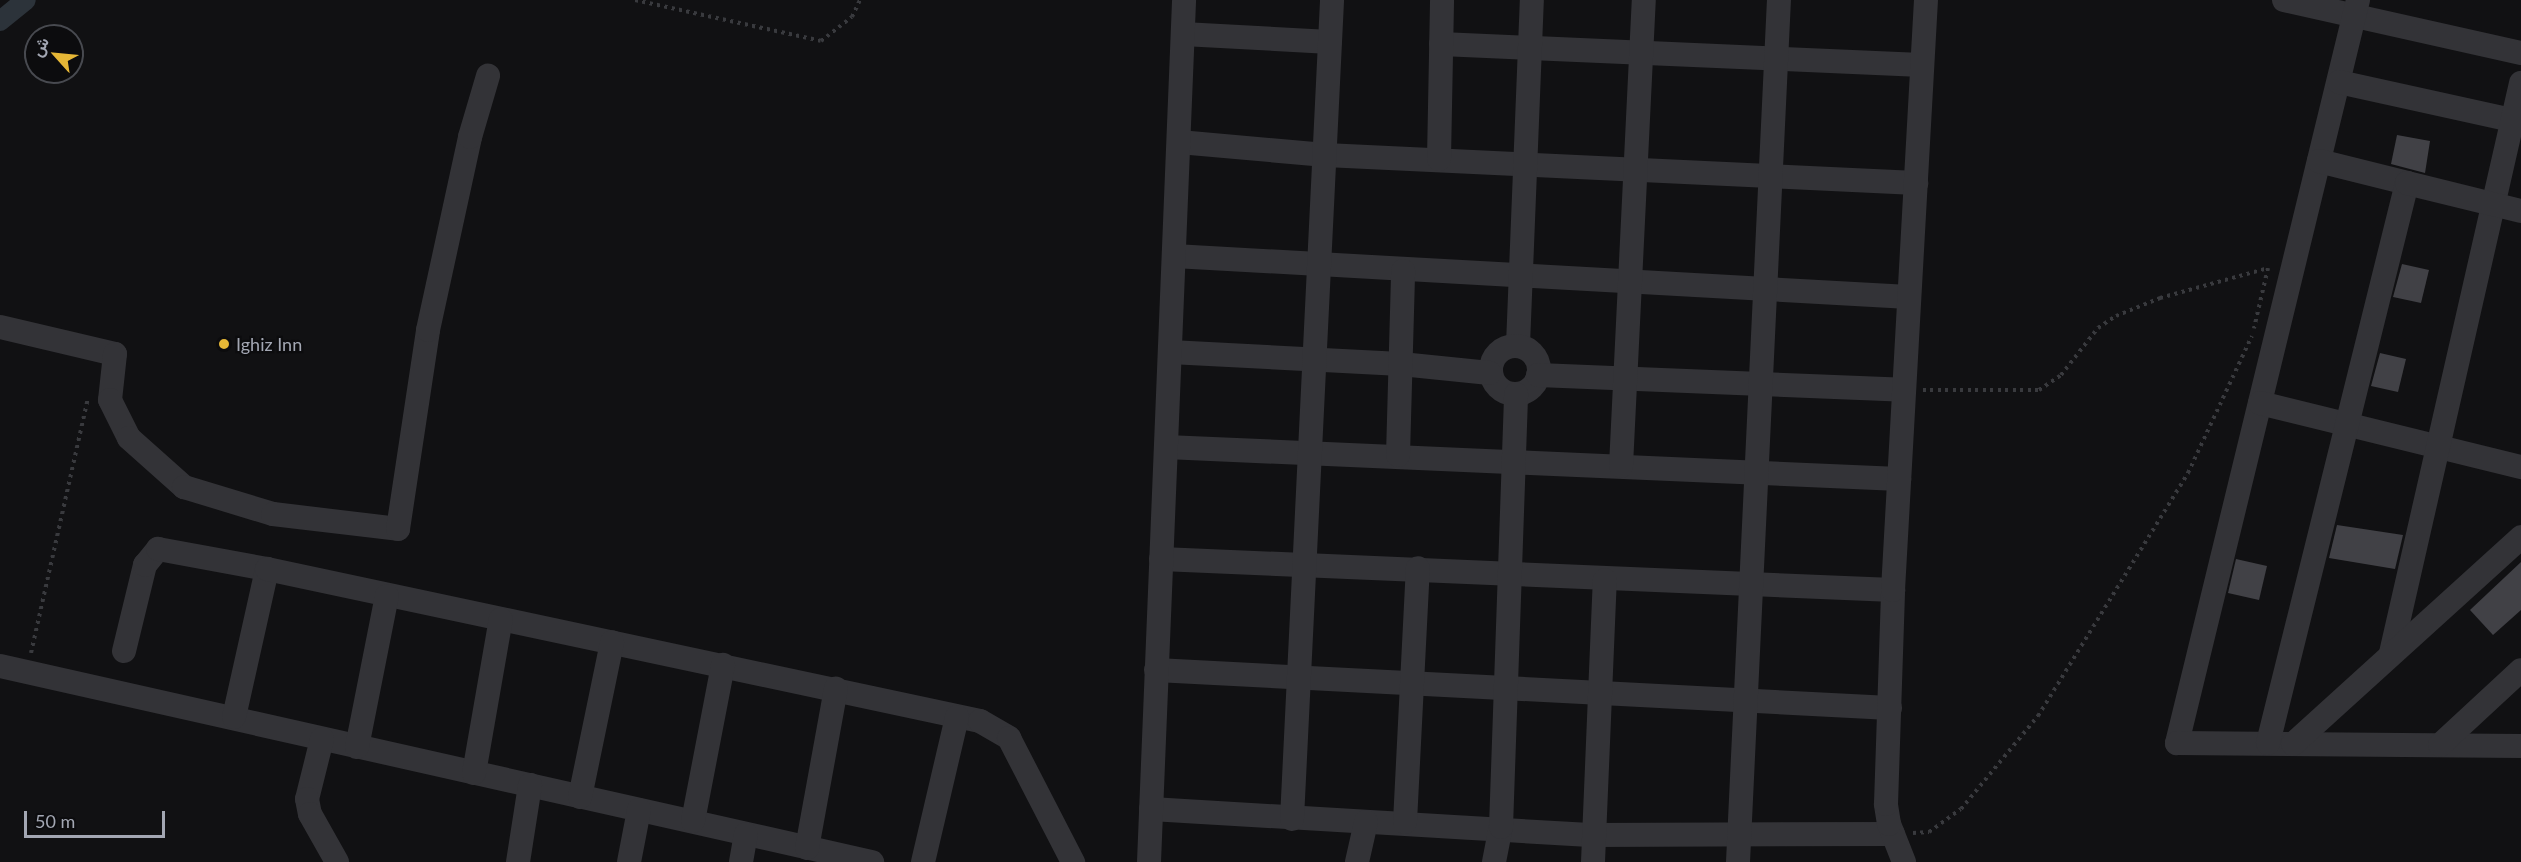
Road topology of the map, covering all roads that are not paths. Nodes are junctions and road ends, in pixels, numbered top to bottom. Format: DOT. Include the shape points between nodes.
graph roads {
  1 [pos="1184,0"];
  2 [pos="1332,0"];
  3 [pos="1442,0"];
  4 [pos="1532,0"];
  5 [pos="1644,0"];
  6 [pos="1779,0"];
  7 [pos="1926,0"];
  8 [pos="2284,0"];
  9 [pos="2357,8"];
  10 [pos="1183,34"];
  11 [pos="1330,42"];
  12 [pos="1441,44"];
  13 [pos="1530,49"];
  14 [pos="2521,53"];
  15 [pos="1641,54"];
  16 [pos="1776,60"];
  17 [pos="1923,65"];
  18 [pos="488,76"];
  19 [pos="2339,82"];
  20 [pos="2521,83"];
  21 [pos="2517,121"];
  22 [pos="1179,142"];
  23 [pos="1325,154"];
  24 [pos="1439,159"];
  25 [pos="2319,161"];
  26 [pos="1526,165"];
  27 [pos="1635,169"];
  28 [pos="1771,175"];
  29 [pos="1916,183"];
  30 [pos="2407,183"];
  31 [pos="2493,204"];
  32 [pos="2521,211"];
  33 [pos="1174,256"];
  34 [pos="1319,266"];
  35 [pos="1403,271"];
  36 [pos="1521,277"];
  37 [pos="1628,284"];
  38 [pos="1765,290"];
  39 [pos="1910,297"];
  40 [pos="0,327"];
  41 [pos="1518,345"];
  42 [pos="1170,352"];
  43 [pos="1315,359"];
  44 [pos="1401,364"];
  45 [pos="1490,373"];
  46 [pos="1538,375"];
  47 [pos="1623,379"];
  48 [pos="1761,386"];
  49 [pos="1905,390"];
  50 [pos="1516,394"];
  51 [pos="2260,403"];
  52 [pos="2347,424"];
  53 [pos="2438,446"];
  54 [pos="1166,447"];
  55 [pos="1310,452"];
  56 [pos="1398,455"];
  57 [pos="1514,460"];
  58 [pos="1621,466"];
  59 [pos="2521,466"];
  60 [pos="1757,474"];
  61 [pos="1899,479"];
  62 [pos="2521,537"];
  63 [pos="1161,559"];
  64 [pos="1305,564"];
  65 [pos="1418,568"];
  66 [pos="267,569"];
  67 [pos="1510,573"];
  68 [pos="1605,580"];
  69 [pos="1751,586"];
  70 [pos="1893,590"];
  71 [pos="387,596"];
  72 [pos="501,619"];
  73 [pos="612,642"];
  74 [pos="124,651"];
  75 [pos="2391,652"];
  76 [pos="723,665"];
  77 [pos="0,666"];
  78 [pos="1156,670"];
  79 [pos="2521,670"];
  80 [pos="1299,676"];
  81 [pos="1412,681"];
  82 [pos="1506,688"];
  83 [pos="836,689"];
  84 [pos="1600,692"];
  85 [pos="1746,699"];
  86 [pos="1890,708"];
  87 [pos="234,717"];
  88 [pos="957,717"];
  89 [pos="322,739"];
  90 [pos="2268,743"];
  91 [pos="2293,744"];
  92 [pos="2440,745"];
  93 [pos="2521,746"];
  94 [pos="357,747"];
  95 [pos="474,773"];
  96 [pos="530,785"];
  97 [pos="580,797"];
  98 [pos="1151,809"];
  99 [pos="639,810"];
  100 [pos="1292,819"];
  101 [pos="693,821"];
  102 [pos="1366,822"];
  103 [pos="1405,822"];
  104 [pos="1501,827"];
  105 [pos="746,834"];
  106 [pos="1740,834"];
  107 [pos="1893,834"];
  108 [pos="1594,835"];
  109 [pos="807,848"];
  110 [pos="843,859"];
  111 [pos="337,862"];
  112 [pos="518,862"];
  113 [pos="629,862"];
  114 [pos="741,862"];
  115 [pos="872,862"];
  116 [pos="923,862"];
  117 [pos="1073,862"];
  118 [pos="1149,862"];
  119 [pos="1357,862"];
  120 [pos="1494,862"];
  121 [pos="1593,862"];
  122 [pos="1738,862"];
  123 [pos="1904,862"];
  1 -- 10 [label="street"];
  2 -- 11 [label="street"];
  3 -- 12 [label="street"];
  4 -- 13 [label="street"];
  5 -- 15 [label="street"];
  6 -- 16 [label="street"];
  7 -- 17 [label="street"];
  8 -- 9 [label="street"];
  9 -- 14 [label="street"];
  9 -- 19 [label="street"];
  10 -- 11 [label="street"];
  10 -- 22 [label="street"];
  11 -- 23 [label="street"];
  12 -- 13 [label="street"];
  12 -- 24 [label="street"];
  13 -- 15 [label="street"];
  13 -- 26 [label="street"];
  15 -- 16 [label="street"];
  15 -- 27 [label="street"];
  16 -- 17 [label="street"];
  16 -- 28 [label="street"];
  17 -- 29 [label="street"];
  18 -- 40 [label="street" via="470,137 428,330 398,529 273,514 184,487 129,438 110,400 115,354"];
  19 -- 21 [label="street"];
  19 -- 25 [label="street"];
  20 -- 21 [label="street"];
  21 -- 31 [label="street"];
  22 -- 23 [label="street"];
  22 -- 33 [label="street"];
  23 -- 24 [label="street"];
  23 -- 34 [label="street"];
  24 -- 26 [label="street"];
  25 -- 30 [label="street"];
  25 -- 51 [label="street"];
  26 -- 27 [label="street"];
  26 -- 36 [label="street"];
  27 -- 28 [label="street"];
  27 -- 37 [label="street"];
  28 -- 29 [label="street"];
  28 -- 38 [label="street"];
  29 -- 39 [label="street"];
  30 -- 31 [label="street"];
  30 -- 52 [label="street"];
  31 -- 32 [label="street"];
  31 -- 53 [label="street"];
  33 -- 34 [label="street"];
  33 -- 42 [label="street"];
  34 -- 35 [label="street"];
  34 -- 43 [label="street"];
  35 -- 36 [label="street"];
  35 -- 44 [label="street"];
  36 -- 37 [label="street"];
  36 -- 41 [label="street"];
  37 -- 38 [label="street"];
  37 -- 47 [label="street"];
  38 -- 39 [label="street"];
  38 -- 48 [label="street"];
  39 -- 49 [label="street"];
  41 -- 45 [label="street" via="1503,348 1493,358"];
  41 -- 46 [label="street" via="1530,351 1538,362"];
  42 -- 43 [label="street"];
  42 -- 54 [label="street"];
  43 -- 44 [label="street"];
  43 -- 55 [label="street"];
  44 -- 45 [label="street"];
  44 -- 56 [label="street"];
  45 -- 50 [label="street" via="1504,392"];
  46 -- 47 [label="street"];
  46 -- 50 [label="street" via="1534,384"];
  47 -- 48 [label="street"];
  47 -- 58 [label="street"];
  48 -- 49 [label="street"];
  48 -- 60 [label="street"];
  49 -- 61 [label="street"];
  50 -- 57 [label="street"];
  51 -- 52 [label="street"];
  51 -- 90 [label="street" via="2178,742"];
  52 -- 53 [label="street"];
  52 -- 90 [label="street"];
  53 -- 59 [label="street"];
  53 -- 75 [label="street"];
  54 -- 55 [label="street"];
  54 -- 63 [label="street"];
  55 -- 56 [label="street"];
  55 -- 64 [label="street"];
  56 -- 57 [label="street"];
  57 -- 58 [label="street"];
  57 -- 67 [label="street"];
  58 -- 60 [label="street"];
  60 -- 61 [label="street"];
  60 -- 69 [label="street"];
  61 -- 70 [label="street"];
  62 -- 75 [label="street"];
  63 -- 64 [label="street"];
  63 -- 78 [label="street"];
  64 -- 65 [label="street"];
  64 -- 80 [label="street"];
  65 -- 67 [label="street"];
  65 -- 81 [label="street"];
  66 -- 71 [label="street"];
  66 -- 74 [label="street" via="158,549 145,565"];
  66 -- 87 [label="street"];
  67 -- 68 [label="street"];
  67 -- 82 [label="street"];
  68 -- 69 [label="street"];
  68 -- 84 [label="street"];
  69 -- 70 [label="street"];
  69 -- 85 [label="street"];
  70 -- 86 [label="street"];
  71 -- 72 [label="street"];
  71 -- 94 [label="street"];
  72 -- 73 [label="street"];
  72 -- 95 [label="street"];
  73 -- 76 [label="street"];
  73 -- 97 [label="street"];
  75 -- 91 [label="street"];
  76 -- 83 [label="street"];
  76 -- 101 [label="street"];
  77 -- 87 [label="street"];
  78 -- 80 [label="street"];
  78 -- 98 [label="street"];
  79 -- 92 [label="street"];
  80 -- 81 [label="street"];
  80 -- 100 [label="street"];
  81 -- 82 [label="street"];
  81 -- 103 [label="street"];
  82 -- 84 [label="street"];
  82 -- 104 [label="street"];
  83 -- 88 [label="street"];
  83 -- 109 [label="street"];
  84 -- 85 [label="street"];
  84 -- 108 [label="street"];
  85 -- 86 [label="street"];
  85 -- 106 [label="street"];
  86 -- 107 [label="street" via="1886,804"];
  87 -- 89 [label="street"];
  88 -- 116 [label="street"];
  88 -- 117 [label="street" via="980,722 1010,738"];
  89 -- 94 [label="street"];
  89 -- 111 [label="street" via="307,799 310,814"];
  90 -- 91 [label="street"];
  91 -- 92 [label="street"];
  92 -- 93 [label="street"];
  94 -- 95 [label="street"];
  95 -- 96 [label="street"];
  96 -- 97 [label="street"];
  96 -- 112 [label="street"];
  97 -- 99 [label="street"];
  98 -- 100 [label="street"];
  98 -- 118 [label="street"];
  99 -- 101 [label="street"];
  99 -- 113 [label="street"];
  100 -- 102 [label="street"];
  101 -- 105 [label="street"];
  102 -- 103 [label="street"];
  102 -- 119 [label="street"];
  103 -- 104 [label="street"];
  104 -- 108 [label="street"];
  104 -- 120 [label="street"];
  105 -- 109 [label="street"];
  105 -- 114 [label="street"];
  106 -- 107 [label="street"];
  106 -- 108 [label="street"];
  106 -- 122 [label="street"];
  107 -- 123 [label="street"];
  108 -- 121 [label="street"];
  109 -- 110 [label="street"];
  110 -- 115 [label="street"];
}
